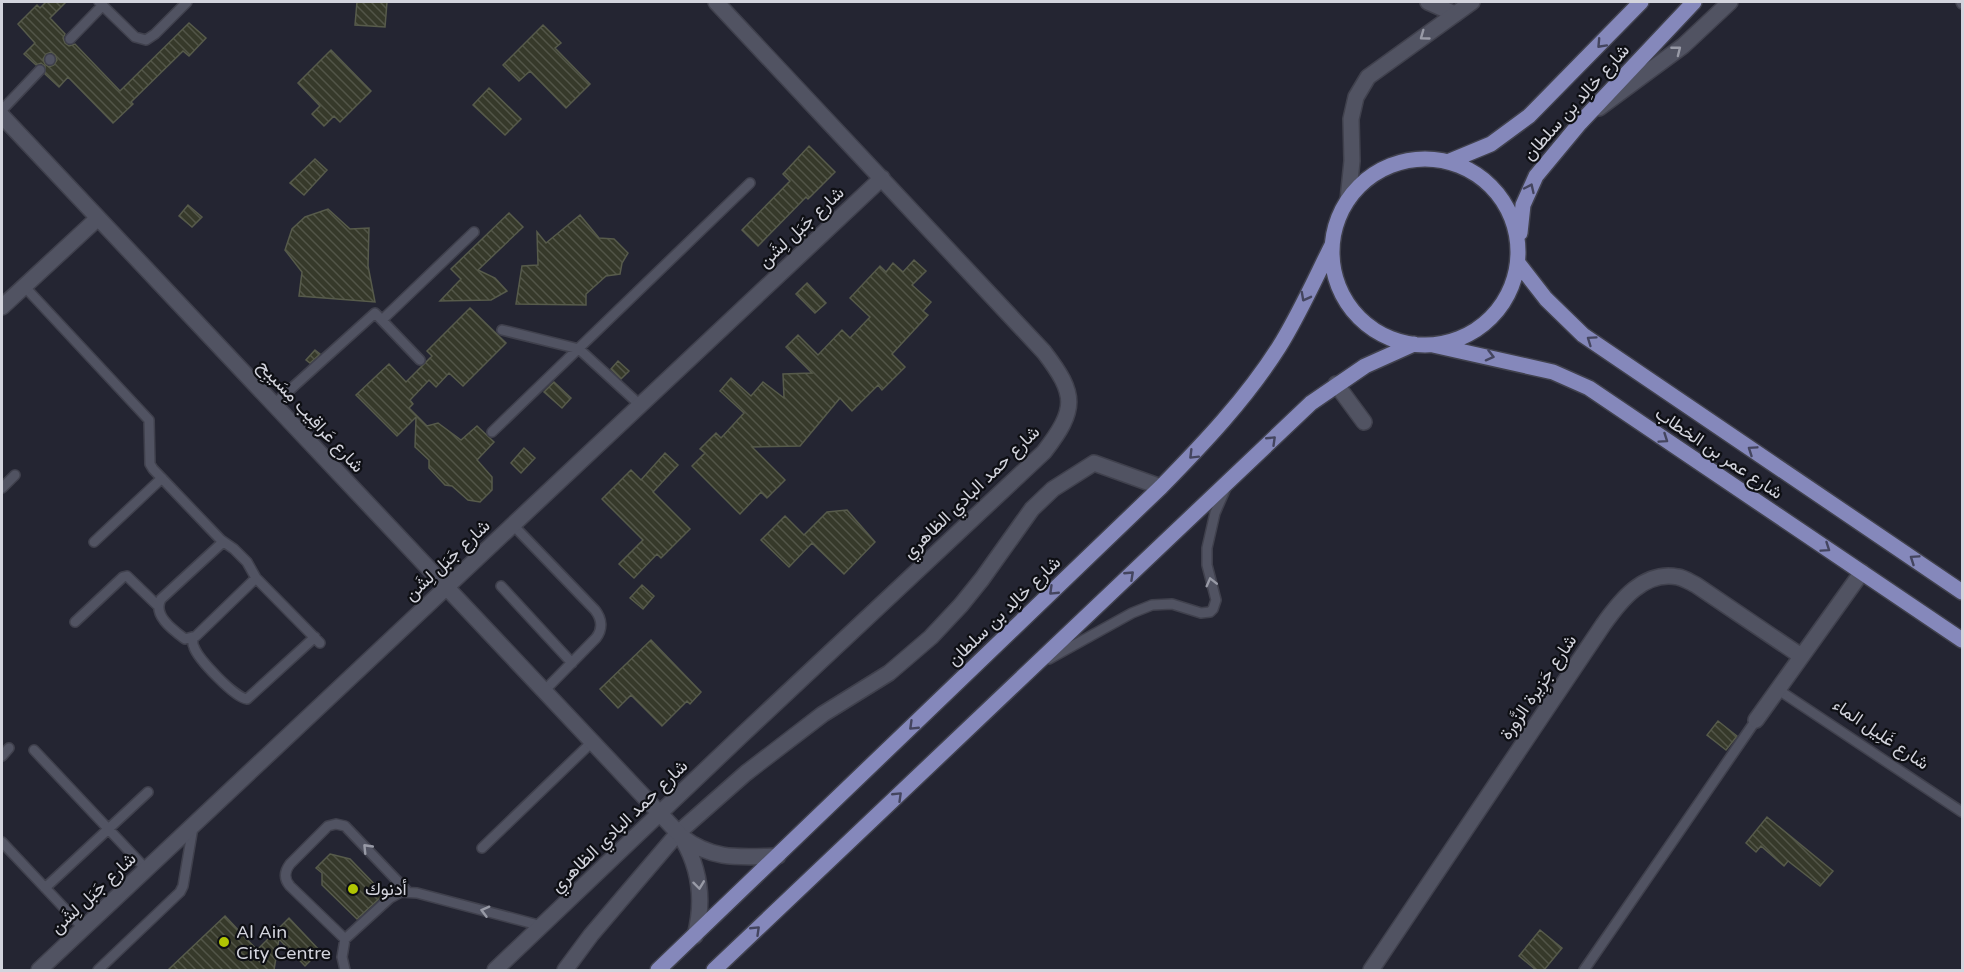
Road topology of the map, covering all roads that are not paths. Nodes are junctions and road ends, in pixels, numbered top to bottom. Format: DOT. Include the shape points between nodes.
graph roads {
  1 [pos="187,2"];
  2 [pos="716,2"];
  3 [pos="1428,2"];
  4 [pos="1472,2"];
  5 [pos="1641,2"];
  6 [pos="1694,2"];
  7 [pos="1730,2"];
  8 [pos="101,3"];
  9 [pos="1455,14"];
  10 [pos="70,39"];
  11 [pos="40,69"];
  12 [pos="2,110"];
  13 [pos="2,116"];
  14 [pos="1580,123"];
  15 [pos="1450,161"];
  16 [pos="882,178"];
  17 [pos="750,183"];
  18 [pos="1348,200"];
  19 [pos="98,218"];
  20 [pos="474,232"];
  21 [pos="1519,244"];
  22 [pos="1332,245"];
  23 [pos="1518,263"];
  24 [pos="24,286"];
  25 [pos="2,307"];
  26 [pos="382,320"];
  27 [pos="502,330"];
  28 [pos="1414,344"];
  29 [pos="1433,345"];
  30 [pos="579,349"];
  31 [pos="420,360"];
  32 [pos="1336,384"];
  33 [pos="273,405"];
  34 [pos="640,405"];
  35 [pos="1364,422"];
  36 [pos="492,432"];
  37 [pos="15,475"];
  38 [pos="162,478"];
  39 [pos="1230,480"];
  40 [pos="1161,487"];
  41 [pos="2,488"];
  42 [pos="513,525"];
  43 [pos="223,542"];
  44 [pos="94,543"];
  45 [pos="1862,572"];
  46 [pos="256,578"];
  47 [pos="501,586"];
  48 [pos="446,587"];
  49 [pos="1962,591"];
  50 [pos="158,605"];
  51 [pos="75,622"];
  52 [pos="193,637"];
  53 [pos="1962,640"];
  54 [pos="1801,656"];
  55 [pos="572,663"];
  56 [pos="1033,667"];
  57 [pos="1777,689"];
  58 [pos="544,691"];
  59 [pos="1756,720"];
  60 [pos="592,742"];
  61 [pos="9,748"];
  62 [pos="34,750"];
  63 [pos="2,756"];
  64 [pos="148,792"];
  65 [pos="1962,812"];
  66 [pos="660,814"];
  67 [pos="194,824"];
  68 [pos="108,829"];
  69 [pos="680,835"];
  70 [pos="2,842"];
  71 [pos="482,848"];
  72 [pos="778,856"];
  73 [pos="147,870"];
  74 [pos="45,888"];
  75 [pos="407,891"];
  76 [pos="542,926"];
  77 [pos="83,928"];
  78 [pos="695,936"];
  79 [pos="345,939"];
  80 [pos="39,970"];
  81 [pos="98,970"];
  82 [pos="345,970"];
  83 [pos="495,970"];
  84 [pos="565,970"];
  85 [pos="658,970"];
  86 [pos="714,970"];
  87 [pos="1371,970"];
  88 [pos="1584,970"];
  1 -- 8 [label="lane" via="146,40 135,36"];
  2 -- 16 [label="street, شارع حمد البادي الظاهري"];
  3 -- 9 [label="street"];
  4 -- 9 [label="street"];
  5 -- 15 [label="main road, شارع خالِد بن سلطان, one-way" via="1529,116 1491,144"];
  6 -- 14 [label="main road, شارع خالِد بن سلطان"];
  14 -- 7 [label="street, one-way" via="1683,46"];
  8 -- 10 [label="lane"];
  9 -- 18 [label="street, one-way" via="1368,76 1356,97 1351,119 1353,161"];
  11 -- 12 [label="lane"];
  13 -- 19 [label="street, شارع عَراقِيب مِسَيبِح"];
  21 -- 14 [label="main road, شارع خالِد بن سلطان, one-way" via="1528,191"];
  15 -- 18 [label="main road" via="1427,158 1382,169 1363,182"];
  15 -- 21 [label="main road" via="1490,184 1504,201"];
  16 -- 34 [label="street, شارع جَبَل لِشَن"];
  16 -- 66 [label="street, شارع حمد البادي الظاهري" via="1044,352 1069,390 1069,409 1062,428 1044,452"];
  17 -- 30 [label="lane"];
  18 -- 22 [label="main road" via="1337,221"];
  19 -- 24 [label="street"];
  19 -- 33 [label="street, شارع عَراقِيب مِسَيبِح"];
  20 -- 26 [label="lane"];
  21 -- 23 [label="main road"];
  22 -- 28 [label="main road" via="1341,291 1363,321 1387,337"];
  22 -- 40 [label="main road, شارع خالِد بن سلطان, one-way" via="1280,346 1207,441"];
  23 -- 29 [label="main road" via="1511,288 1480,327 1458,339"];
  49 -- 23 [label="main road, شارع عمر بن الخطاب, one-way" via="1583,335 1546,299"];
  24 -- 25 [label="street"];
  24 -- 38 [label="lane" via="149,420 150,464"];
  26 -- 31 [label="lane"];
  26 -- 33 [label="lane" via="375,313"];
  27 -- 30 [label="lane"];
  28 -- 29 [label="main road"];
  28 -- 32 [label="main road"];
  29 -- 45 [label="main road, شارع عمر بن الخطاب, one-way" via="1553,372 1589,388"];
  30 -- 34 [label="lane"];
  30 -- 36 [label="lane"];
  32 -- 35 [label="street"];
  39 -- 32 [label="main road, one-way"];
  33 -- 48 [label="street, شارع عَراقِيب مِسَيبِح"];
  34 -- 42 [label="street, شارع جَبَل لِشَن"];
  37 -- 41 [label="lane"];
  38 -- 43 [label="lane"];
  38 -- 44 [label="lane"];
  56 -- 39 [label="main road, one-way"];
  56 -- 39 [label="lane, one-way" via="1152,605 1172,604 1210,612 1216,600 1207,548 1215,513"];
  40 -- 69 [label="street" via="1094,463 1053,489 1032,509 982,579 931,637 889,673 823,714 746,773"];
  40 -- 72 [label="main road, شارع خالِد بن سلطان, one-way"];
  42 -- 48 [label="street, شارع جَبَل لِشَن"];
  42 -- 55 [label="lane" via="598,614 599,634"];
  43 -- 46 [label="lane" via="247,562"];
  43 -- 50 [label="lane"];
  45 -- 53 [label="main road, شارع عمر بن الخطاب"];
  45 -- 54 [label="street"];
  46 -- 52 [label="lane"];
  46 -- 52 [label="lane" via="317,640 247,699 242,699 201,659"];
  47 -- 55 [label="lane"];
  48 -- 58 [label="street, شارع عَراقِيب مِسَيبِح"];
  48 -- 67 [label="street, شارع جَبَل لِشَن"];
  50 -- 51 [label="lane" via="123,576"];
  50 -- 52 [label="lane" via="162,618 180,635 185,639"];
  54 -- 57 [label="street"];
  54 -- 87 [label="street, شارع جَزِيرة الزَّورة" via="1679,577 1662,576 1642,584 1620,601 1603,625"];
  55 -- 58 [label="lane"];
  86 -- 56 [label="main road, one-way"];
  57 -- 59 [label="street"];
  57 -- 65 [label="lane, شارع غَلِيل الماء"];
  58 -- 60 [label="street, شارع عَراقِيب مِسَيبِح"];
  59 -- 88 [label="lane"];
  60 -- 66 [label="street, شارع عَراقِيب مِسَيبِح"];
  60 -- 71 [label="lane"];
  61 -- 63 [label="lane"];
  62 -- 68 [label="lane"];
  64 -- 68 [label="lane"];
  66 -- 69 [label="street, شارع عَراقِيب مِسَيبِح"];
  66 -- 76 [label="street, شارع حمد البادي الظاهري"];
  67 -- 73 [label="street, شارع جَبَل لِشَن"];
  67 -- 81 [label="lane" via="180,892"];
  68 -- 73 [label="lane"];
  68 -- 74 [label="lane"];
  69 -- 72 [label="street, شارع عَراقِيب مِسَيبِح" via="693,846 720,856"];
  69 -- 78 [label="street, شارع عَراقِيب مِسَيبِح, one-way" via="694,864 700,892"];
  69 -- 84 [label="street"];
  70 -- 74 [label="lane"];
  72 -- 78 [label="main road, شارع خالِد بن سلطان"];
  73 -- 77 [label="street, شارع جَبَل لِشَن"];
  74 -- 77 [label="lane"];
  76 -- 75 [label="lane, one-way"];
  75 -- 79 [label="lane" via="390,898"];
  75 -- 79 [label="lane, one-way" via="345,826 328,826 290,864 285,878"];
  76 -- 83 [label="street, شارع حمد البادي الظاهري"];
  77 -- 80 [label="street, شارع جَبَل لِشَن"];
  78 -- 85 [label="main road, شارع خالِد بن سلطان"];
  79 -- 82 [label="lane"];
}
